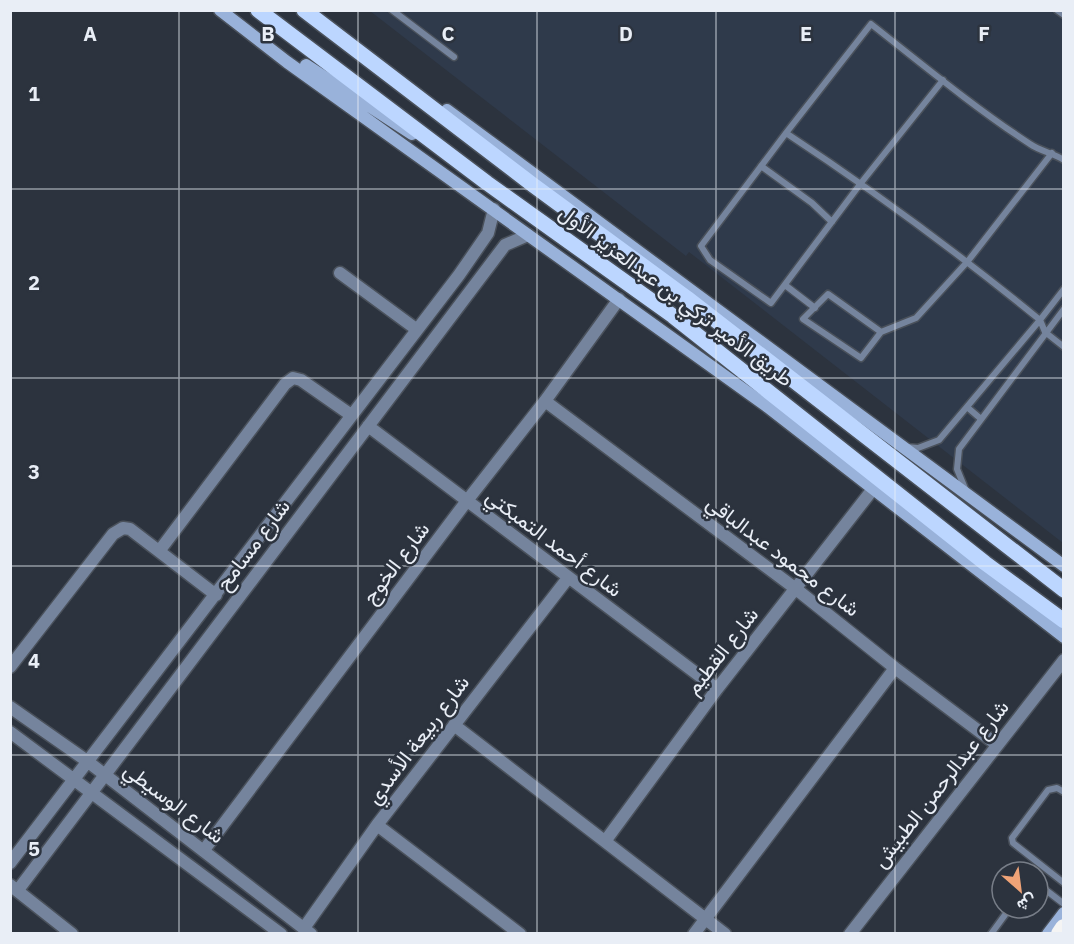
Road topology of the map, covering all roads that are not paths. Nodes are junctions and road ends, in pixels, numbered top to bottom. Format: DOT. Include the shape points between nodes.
graph roads {
  1 [pos="221,10"];
  2 [pos="258,10"];
  3 [pos="392,10"];
  4 [pos="1058,10"];
  5 [pos="308,11"];
  6 [pos="1064,15"];
  7 [pos="453,57"];
  8 [pos="943,80"];
  9 [pos="786,133"];
  10 [pos="1052,153"];
  11 [pos="1064,160"];
  12 [pos="761,166"];
  13 [pos="487,183"];
  14 [pos="861,183"];
  15 [pos="494,209"];
  16 [pos="832,222"];
  17 [pos="528,235"];
  18 [pos="968,261"];
  19 [pos="340,273"];
  20 [pos="459,275"];
  21 [pos="475,284"];
  22 [pos="785,285"];
  23 [pos="1064,289"];
  24 [pos="619,299"];
  25 [pos="815,308"];
  26 [pos="1064,309"];
  27 [pos="1040,320"];
  28 [pos="417,329"];
  29 [pos="881,332"];
  30 [pos="1045,332"];
  31 [pos="1064,347"];
  32 [pos="754,380"];
  33 [pos="367,394"];
  34 [pos="545,400"];
  35 [pos="383,406"];
  36 [pos="768,407"];
  37 [pos="967,407"];
  38 [pos="351,415"];
  39 [pos="981,419"];
  40 [pos="368,426"];
  41 [pos="339,434"];
  42 [pos="352,447"];
  43 [pos="903,447"];
  44 [pos="873,489"];
  45 [pos="968,495"];
  46 [pos="466,502"];
  47 [pos="159,550"];
  48 [pos="1064,566"];
  49 [pos="568,578"];
  50 [pos="796,589"];
  51 [pos="1064,590"];
  52 [pos="216,595"];
  53 [pos="1064,621"];
  54 [pos="1064,637"];
  55 [pos="1064,660"];
  56 [pos="10,667"];
  57 [pos="895,668"];
  58 [pos="717,689"];
  59 [pos="10,707"];
  60 [pos="454,725"];
  61 [pos="10,732"];
  62 [pos="996,744"];
  63 [pos="87,761"];
  64 [pos="106,775"];
  65 [pos="73,780"];
  66 [pos="92,792"];
  67 [pos="1064,792"];
  68 [pos="378,825"];
  69 [pos="606,840"];
  70 [pos="204,850"];
  71 [pos="10,863"];
  72 [pos="1064,883"];
  73 [pos="14,888"];
  74 [pos="1050,893"];
  75 [pos="1064,904"];
  76 [pos="1064,913"];
  77 [pos="705,918"];
  78 [pos="1001,920"];
  79 [pos="1064,928"];
  80 [pos="307,931"];
  81 [pos="72,933"];
  82 [pos="281,933"];
  83 [pos="520,933"];
  84 [pos="694,933"];
  85 [pos="725,933"];
  86 [pos="850,933"];
  87 [pos="991,933"];
  88 [pos="1048,933"];
  89 [pos="1060,933"];
  1 -- 13 [label="main road"];
  1 -- 15 [label="main road" via="287,62"];
  2 -- 13 [label="main road, طريق الأمير تركي بن عبدالعزيز الأول"];
  3 -- 7 [label="lane"];
  4 -- 6 [label="lane"];
  5 -- 43 [label="main road"];
  5 -- 51 [label="main road, طريق الأمير تركي بن عبدالعزيز الأول"];
  8 -- 9 [label="lane" via="871,24"];
  8 -- 10 [label="lane" via="1033,146"];
  8 -- 14 [label="lane"];
  9 -- 12 [label="lane"];
  9 -- 14 [label="lane"];
  10 -- 11 [label="lane"];
  10 -- 18 [label="lane"];
  12 -- 16 [label="lane"];
  12 -- 22 [label="lane" via="701,246 710,260 771,303"];
  13 -- 32 [label="main road, طريق الأمير تركي بن عبدالعزيز الأول" via="673,316"];
  14 -- 16 [label="lane"];
  14 -- 18 [label="lane"];
  15 -- 17 [label="main road"];
  15 -- 20 [label="street, شارع مسامح" via="488,233"];
  16 -- 22 [label="lane"];
  17 -- 21 [label="street, شارع مسامح" via="505,245"];
  17 -- 24 [label="main road"];
  18 -- 27 [label="lane"];
  18 -- 29 [label="lane" via="916,318"];
  19 -- 28 [label="street"];
  20 -- 21 [label="street" via="466,269 476,270"];
  20 -- 28 [label="street, شارع مسامح"];
  21 -- 35 [label="street, شارع مسامح"];
  22 -- 25 [label="lane"];
  23 -- 27 [label="lane"];
  24 -- 34 [label="street, شارع الخوج"];
  24 -- 36 [label="main road"];
  25 -- 29 [label="lane" via="828,294"];
  25 -- 29 [label="lane" via="803,319 861,358"];
  26 -- 30 [label="lane"];
  27 -- 30 [label="lane"];
  27 -- 37 [label="lane"];
  28 -- 33 [label="street, شارع مسامح"];
  30 -- 31 [label="lane"];
  30 -- 39 [label="lane"];
  32 -- 36 [label="main road"];
  32 -- 53 [label="main road, طريق الأمير تركي بن عبدالعزيز الأول"];
  33 -- 35 [label="street" via="365,412 371,414"];
  33 -- 38 [label="street, شارع مسامح"];
  34 -- 46 [label="street, شارع الخوج"];
  34 -- 50 [label="street, شارع محمود عبدالباقي"];
  35 -- 40 [label="street, شارع مسامح"];
  36 -- 44 [label="main road"];
  37 -- 39 [label="lane"];
  37 -- 43 [label="lane" via="939,440 918,448"];
  38 -- 41 [label="street, شارع مسامح"];
  38 -- 47 [label="street" via="293,378"];
  39 -- 45 [label="lane" via="959,449 957,469"];
  40 -- 42 [label="street, شارع مسامح"];
  40 -- 46 [label="street, شارع أحمد التمبكتي"];
  41 -- 42 [label="street" via="352,427 356,430"];
  41 -- 52 [label="street, شارع مسامح"];
  42 -- 64 [label="street, شارع مسامح"];
  43 -- 45 [label="main road"];
  44 -- 50 [label="street, شارع القطيم"];
  44 -- 54 [label="main road"];
  45 -- 48 [label="main road"];
  46 -- 49 [label="street, شارع أحمد التمبكتي"];
  46 -- 70 [label="street, شارع الخوج"];
  47 -- 52 [label="street"];
  47 -- 56 [label="street" via="130,529 113,534"];
  49 -- 58 [label="street, شارع أحمد التمبكتي"];
  49 -- 60 [label="street, شارع ربيعة الأسدي"];
  50 -- 57 [label="street, شارع محمود عبدالباقي"];
  50 -- 58 [label="street, شارع القطيم"];
  52 -- 63 [label="street, شارع مسامح"];
  55 -- 62 [label="street, شارع عبدالرحمن الطبيش"];
  57 -- 62 [label="street, شارع محمود عبدالباقي"];
  57 -- 77 [label="street"];
  58 -- 69 [label="street, شارع القطيم"];
  59 -- 63 [label="street, شارع الوسيطي"];
  60 -- 68 [label="street, شارع ربيعة الأسدي"];
  60 -- 69 [label="street"];
  61 -- 65 [label="street, شارع الوسيطي"];
  62 -- 86 [label="street, شارع عبدالرحمن الطبيش"];
  63 -- 64 [label="street, شارع الوسيطي"];
  63 -- 65 [label="street, شارع مسامح"];
  64 -- 66 [label="street, شارع مسامح"];
  64 -- 70 [label="street, شارع الوسيطي"];
  65 -- 66 [label="street, شارع الوسيطي"];
  65 -- 71 [label="street, شارع مسامح"];
  66 -- 73 [label="street, شارع مسامح"];
  66 -- 82 [label="street, شارع الوسيطي"];
  67 -- 72 [label="lane" via="1057,788 1048,790 1012,838 1013,843"];
  68 -- 80 [label="street, شارع ربيعة الأسدي"];
  68 -- 83 [label="street"];
  69 -- 77 [label="street"];
  70 -- 80 [label="street, شارع الوسيطي"];
  73 -- 81 [label="street"];
  74 -- 75 [label="lane"];
  76 -- 88 [label="main road"];
  77 -- 84 [label="street"];
  77 -- 85 [label="street"];
  78 -- 87 [label="lane"];
  79 -- 89 [label="highway"];
}
